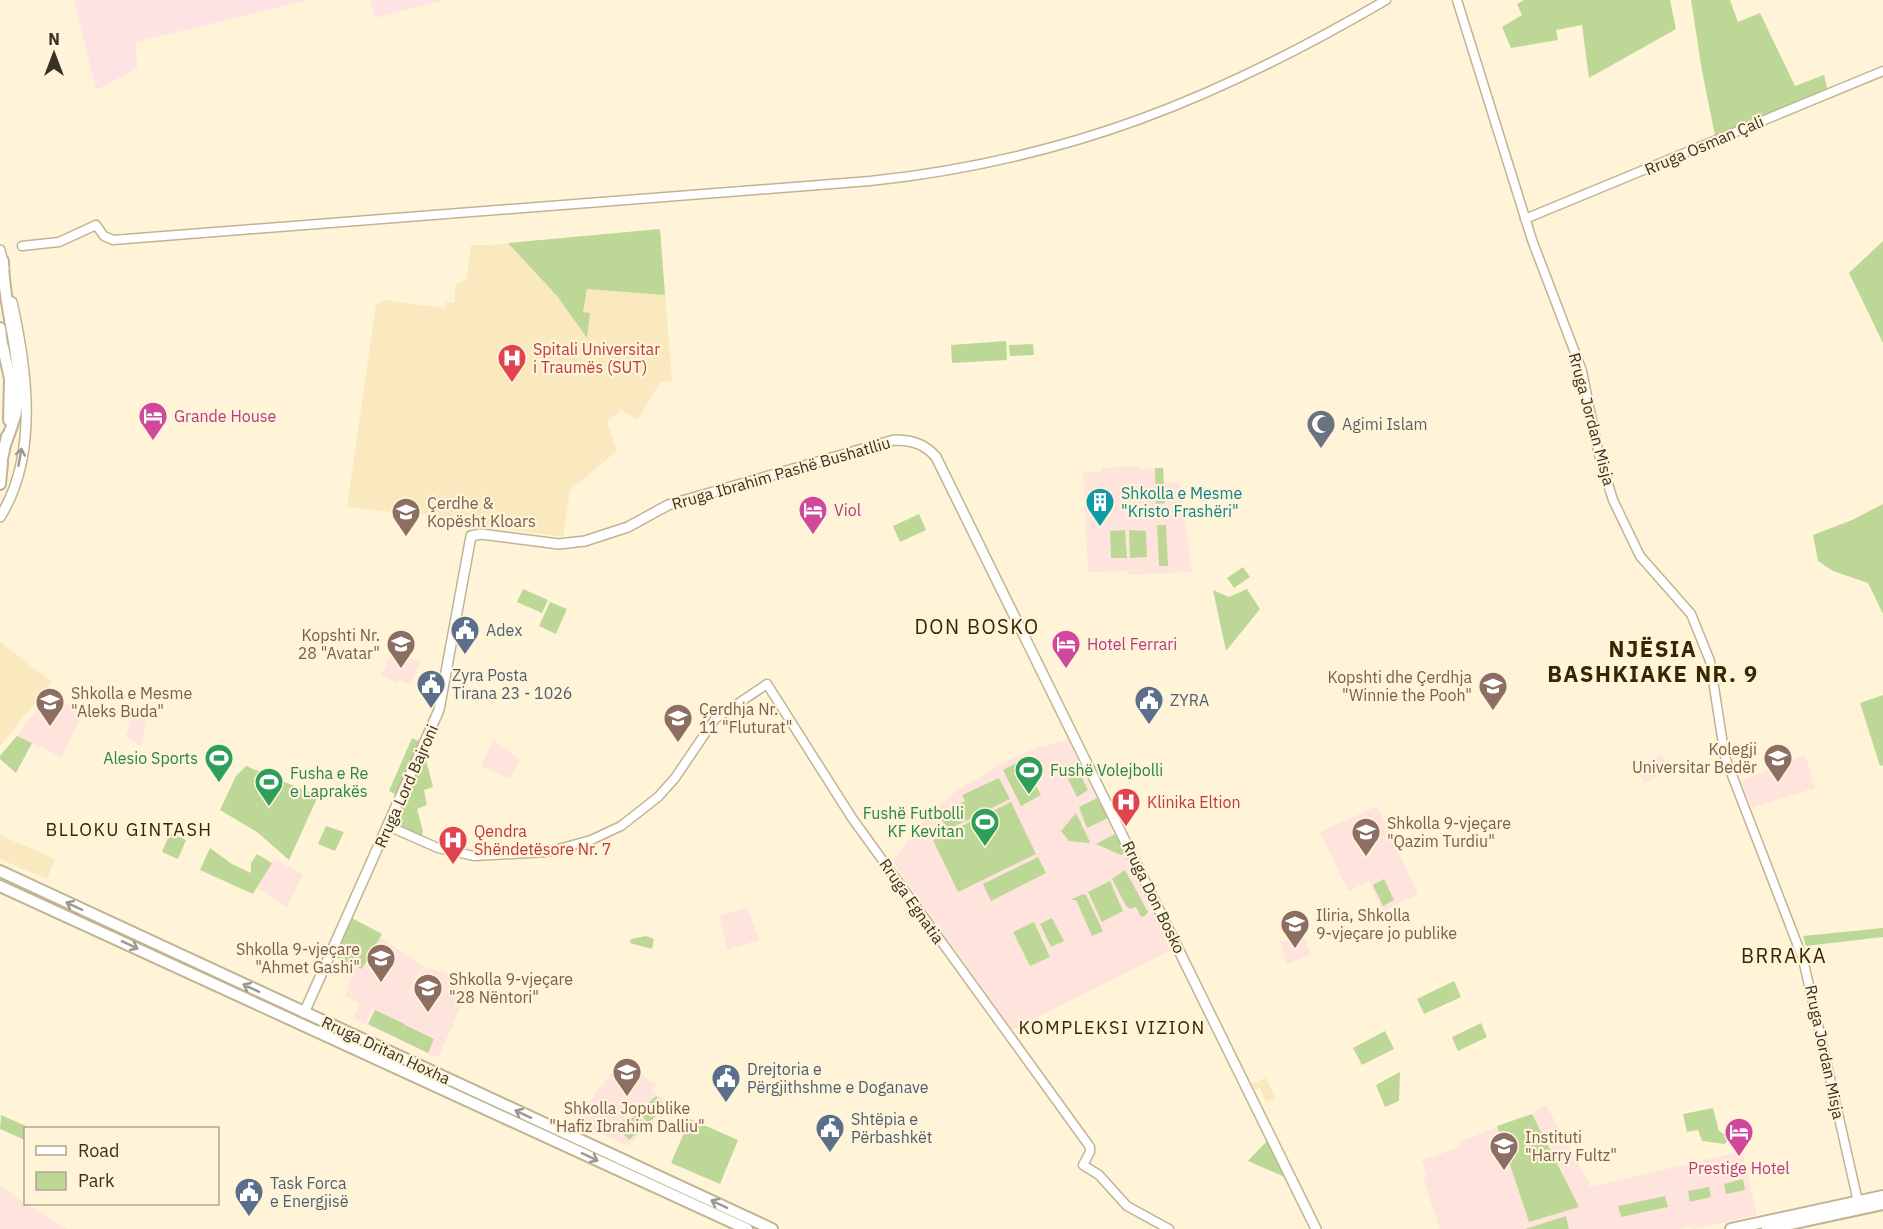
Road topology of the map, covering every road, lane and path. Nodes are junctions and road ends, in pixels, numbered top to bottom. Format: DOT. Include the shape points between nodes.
graph roads {
  1 [pos="1386,0"];
  2 [pos="1457,0"];
  3 [pos="1883,71"];
  4 [pos="1525,219"];
  5 [pos="22,246"];
  6 [pos="1,255"];
  7 [pos="0,328"];
  8 [pos="3,443"];
  9 [pos="920,444"];
  10 [pos="1,463"];
  11 [pos="0,484"];
  12 [pos="2,515"];
  13 [pos="471,536"];
  14 [pos="388,826"];
  15 [pos="0,871"];
  16 [pos="0,886"];
  17 [pos="302,1018"];
  18 [pos="1883,1196"];
  19 [pos="1855,1202"];
  20 [pos="1883,1204"];
  21 [pos="747,1229"];
  22 [pos="772,1229"];
  23 [pos="1169,1229"];
  24 [pos="1316,1229"];
  25 [pos="1731,1229"];
  26 [pos="1767,1229"];
  1 -- 5 [label="street" via="1282,59 1167,111 1061,146 956,170 870,181 113,240 106,238 96,225 59,242"];
  2 -- 4 [label="street, Rruga Jordan Misja"];
  3 -- 4 [label="street, Rruga Osman Çali"];
  4 -- 19 [label="street, Rruga Jordan Misja" via="1582,371 1601,465 1623,523 1640,556 1691,614 1710,660 1725,757 1806,969"];
  6 -- 8 [label="main road" via="17,382 17,408"];
  12 -- 6 [label="main road, one-way" via="20,463 27,409 24,360"];
  7 -- 8 [label="main road" via="5,393"];
  8 -- 10 [label="main road"];
  9 -- 13 [label="main road, Rruga Ibrahim Pashë Bushatlliu" via="894,440 686,500 662,507 628,527 585,541 559,544"];
  9 -- 24 [label="main road, Rruga Don Bosko" via="936,457"];
  10 -- 11 [label="main road"];
  13 -- 14 [label="main road, Rruga Lord Bajroni" via="442,703"];
  14 -- 17 [label="main road, Rruga Lord Bajroni"];
  14 -- 23 [label="street, Rruga Egnatia" via="438,848 474,856 547,852 591,840 621,826 658,796 715,719 767,684 852,818 1090,1147 1083,1165 1099,1175 1127,1206"];
  17 -- 15 [label="main road, Rruga Dritan Hoxha, one-way"];
  16 -- 17 [label="main road, Rruga Dritan Hoxha, one-way"];
  17 -- 21 [label="main road, Rruga Dritan Hoxha, one-way"];
  22 -- 17 [label="main road, Rruga Dritan Hoxha, one-way"];
  18 -- 19 [label="main road"];
  19 -- 20 [label="main road"];
  19 -- 25 [label="main road"];
  19 -- 26 [label="main road"];
}
